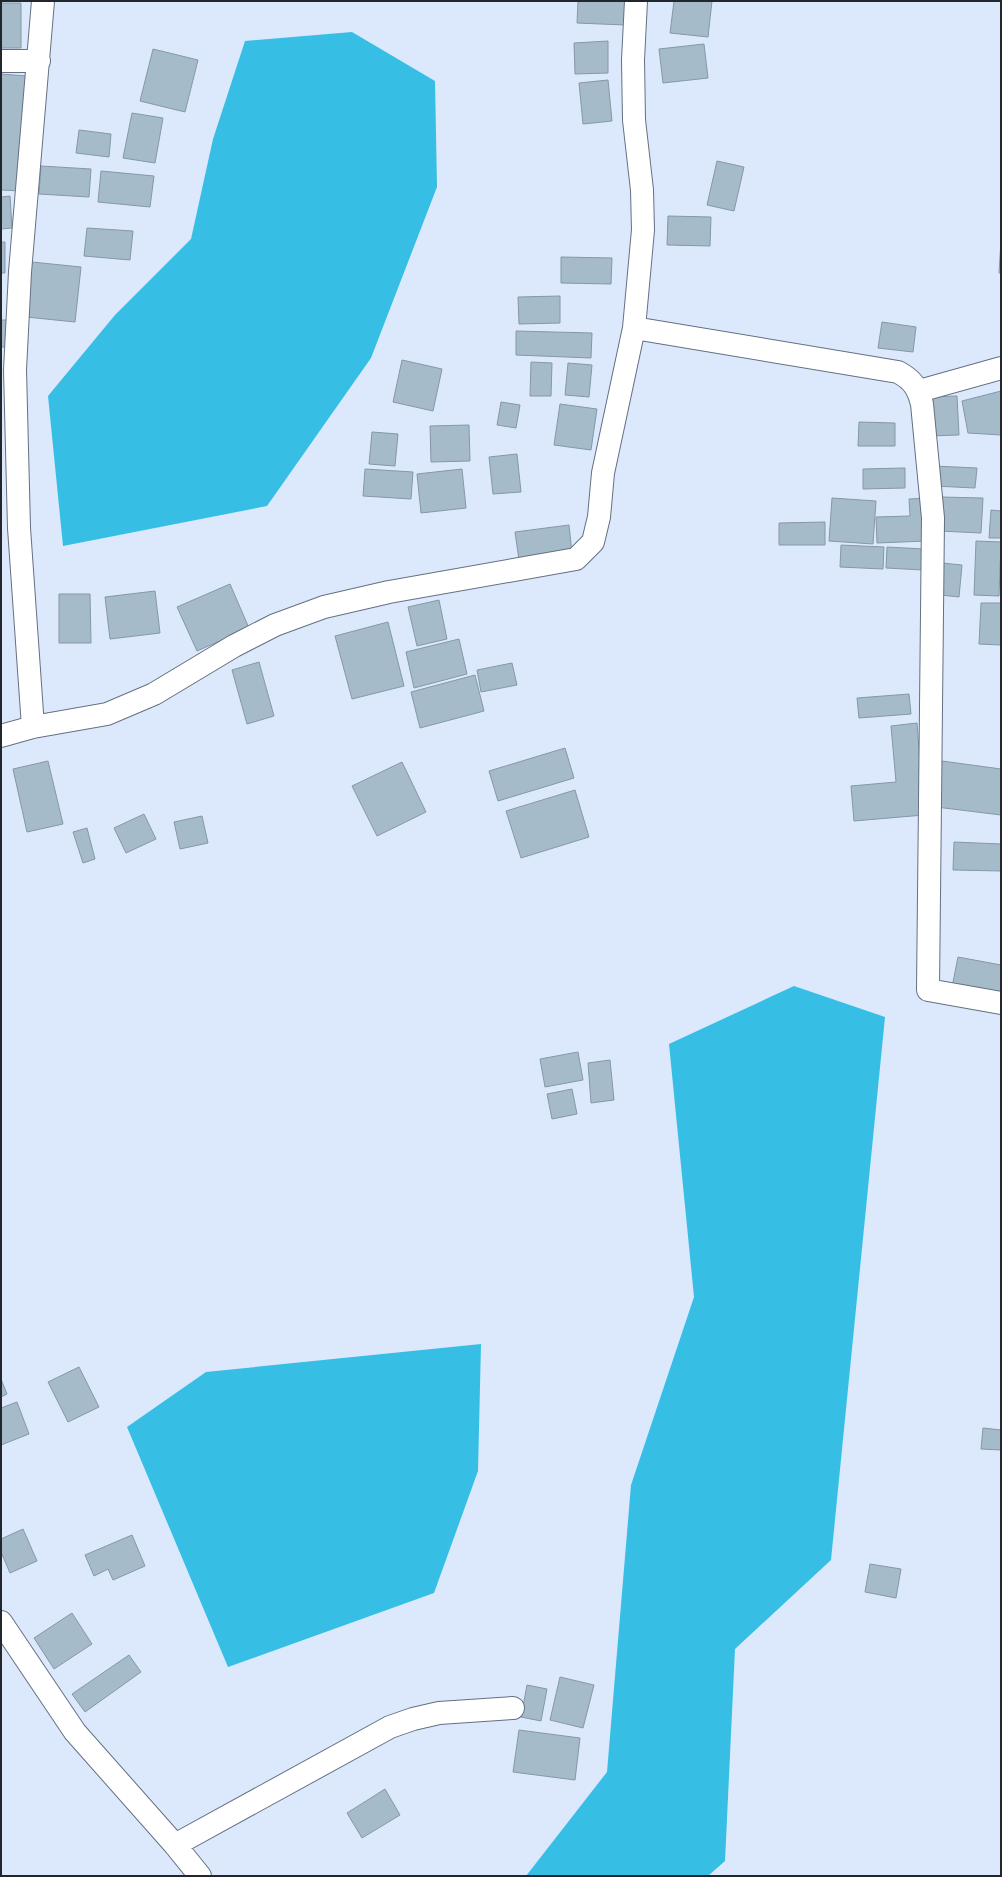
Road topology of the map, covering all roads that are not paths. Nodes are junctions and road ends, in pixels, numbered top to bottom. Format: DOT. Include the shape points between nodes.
graph roads {
  1 [pos="43,1"];
  2 [pos="636,1"];
  3 [pos="39,60"];
  4 [pos="1,61"];
  5 [pos="634,328"];
  6 [pos="1001,368"];
  7 [pos="919,391"];
  8 [pos="33,727"];
  9 [pos="1,736"];
  10 [pos="1001,1003"];
  11 [pos="1,1622"];
  12 [pos="513,1708"];
  13 [pos="175,1845"];
  14 [pos="200,1876"];
  1 -- 3 [label="street"];
  2 -- 5 [label="street" via="633,60 634,120 642,190 643,230"];
  3 -- 4 [label="street"];
  3 -- 8 [label="street" via="20,272 15,370 18,528"];
  5 -- 7 [label="street" via="898,372 911,379"];
  5 -- 8 [label="street" via="603,473 599,517 593,542 576,560 389,592 324,607 275,625 234,646 154,694 107,714"];
  6 -- 7 [label="street"];
  7 -- 10 [label="street" via="933,518 928,990"];
  8 -- 9 [label="street"];
  11 -- 13 [label="street" via="76,1732"];
  12 -- 13 [label="street" via="439,1713 390,1727"];
  13 -- 14 [label="street"];
}
